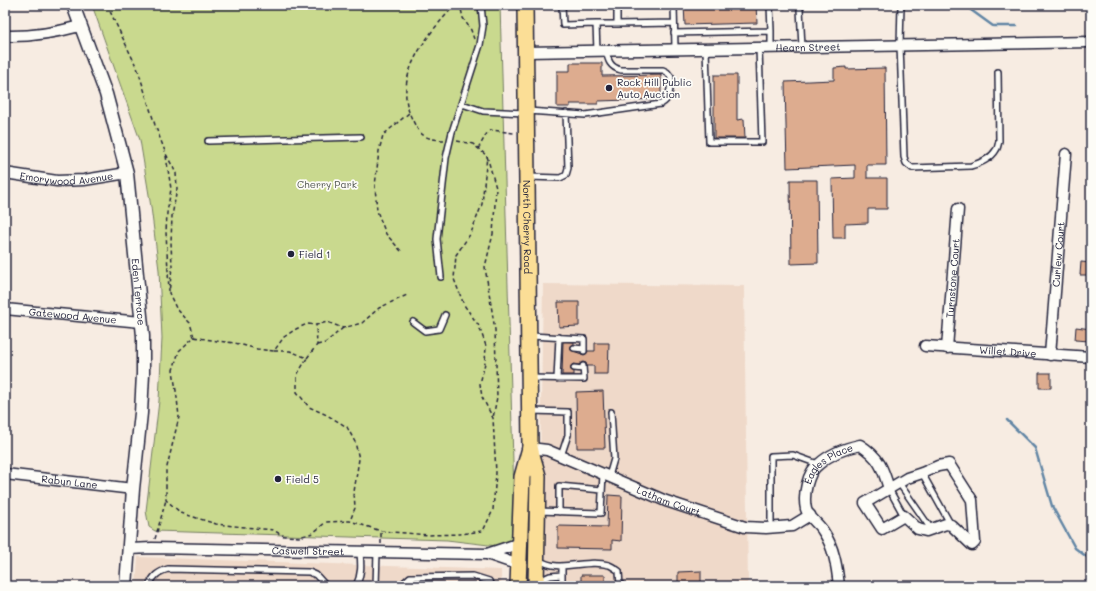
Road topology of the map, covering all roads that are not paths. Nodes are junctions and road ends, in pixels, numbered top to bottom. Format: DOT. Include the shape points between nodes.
graph roads {
  1 [pos="73,5"];
  2 [pos="481,5"];
  3 [pos="525,5"];
  4 [pos="562,5"];
  5 [pos="617,5"];
  6 [pos="674,5"];
  7 [pos="770,5"];
  8 [pos="901,5"];
  9 [pos="800,9"];
  10 [pos="674,23"];
  11 [pos="596,24"];
  12 [pos="617,24"];
  13 [pos="80,26"];
  14 [pos="771,31"];
  15 [pos="674,33"];
  16 [pos="5,36"];
  17 [pos="1091,42"];
  18 [pos="900,45"];
  19 [pos="802,47"];
  20 [pos="759,48"];
  21 [pos="771,48"];
  22 [pos="675,49"];
  23 [pos="706,49"];
  24 [pos="602,50"];
  25 [pos="526,52"];
  26 [pos="998,72"];
  27 [pos="462,104"];
  28 [pos="526,112"];
  29 [pos="566,113"];
  30 [pos="362,136"];
  31 [pos="208,141"];
  32 [pos="1066,154"];
  33 [pos="5,173"];
  34 [pos="127,173"];
  35 [pos="527,177"];
  36 [pos="958,209"];
  37 [pos="441,277"];
  38 [pos="5,309"];
  39 [pos="445,315"];
  40 [pos="141,322"];
  41 [pos="413,322"];
  42 [pos="529,335"];
  43 [pos="559,337"];
  44 [pos="925,346"];
  45 [pos="574,348"];
  46 [pos="947,348"];
  47 [pos="1050,355"];
  48 [pos="1091,357"];
  49 [pos="574,368"];
  50 [pos="529,378"];
  51 [pos="557,379"];
  52 [pos="530,411"];
  53 [pos="611,412"];
  54 [pos="530,448"];
  55 [pos="562,456"];
  56 [pos="818,464"];
  57 [pos="922,473"];
  58 [pos="5,474"];
  59 [pos="606,475"];
  60 [pos="899,483"];
  61 [pos="133,489"];
  62 [pos="889,489"];
  63 [pos="602,490"];
  64 [pos="537,511"];
  65 [pos="558,512"];
  66 [pos="810,515"];
  67 [pos="904,516"];
  68 [pos="951,525"];
  69 [pos="771,527"];
  70 [pos="930,529"];
  71 [pos="520,544"];
  72 [pos="129,549"];
  73 [pos="360,552"];
  74 [pos="379,552"];
  75 [pos="487,554"];
  76 [pos="536,558"];
  77 [pos="519,565"];
  78 [pos="562,566"];
  79 [pos="562,575"];
  80 [pos="536,584"];
  81 [pos="126,586"];
  82 [pos="149,586"];
  83 [pos="326,586"];
  84 [pos="356,586"];
  85 [pos="376,586"];
  86 [pos="400,586"];
  87 [pos="491,586"];
  88 [pos="518,586"];
  89 [pos="562,586"];
  90 [pos="620,586"];
  91 [pos="839,586"];
  1 -- 13 [label="street, Eden Terrace"];
  2 -- 27 [label="lane" via="483,26 477,56"];
  3 -- 25 [label="main road, North Cherry Road"];
  4 -- 11 [label="lane" via="563,25"];
  5 -- 12 [label="lane"];
  6 -- 10 [label="lane"];
  7 -- 14 [label="lane"];
  8 -- 18 [label="lane"];
  9 -- 19 [label="lane"];
  10 -- 12 [label="lane"];
  10 -- 15 [label="lane"];
  11 -- 12 [label="lane"];
  11 -- 24 [label="lane"];
  13 -- 16 [label="street" via="26,37"];
  13 -- 34 [label="street, Eden Terrace" via="106,94"];
  14 -- 15 [label="lane"];
  14 -- 21 [label="lane"];
  15 -- 22 [label="lane"];
  17 -- 18 [label="street, Hearn Street"];
  18 -- 19 [label="street, Hearn Street"];
  18 -- 26 [label="lane" via="904,158 912,168 971,166 980,163 996,150 999,141"];
  19 -- 21 [label="street, Hearn Street"];
  20 -- 21 [label="street, Hearn Street"];
  20 -- 23 [label="street, Hearn Street"];
  20 -- 23 [label="lane" via="762,142 709,142"];
  22 -- 23 [label="street, Hearn Street"];
  22 -- 24 [label="street, Hearn Street"];
  24 -- 25 [label="street, Hearn Street"];
  24 -- 29 [label="lane" via="614,68 667,72 671,78 666,101 661,104 603,113"];
  25 -- 28 [label="main road, North Cherry Road"];
  27 -- 28 [label="lane" via="483,111"];
  27 -- 37 [label="lane" via="446,158 437,239"];
  28 -- 29 [label="lane"];
  28 -- 35 [label="main road, North Cherry Road"];
  29 -- 35 [label="lane" via="566,175 560,178"];
  30 -- 31 [label="lane"];
  32 -- 47 [label="street, Curlew Court"];
  33 -- 34 [label="street, Emorywood Avenue" via="57,181 84,180"];
  34 -- 40 [label="street, Eden Terrace"];
  35 -- 42 [label="main road, North Cherry Road"];
  36 -- 46 [label="street, Turnstone Court"];
  38 -- 40 [label="street, Gatewood Avenue"];
  39 -- 41 [label="lane" via="439,329 425,331"];
  40 -- 61 [label="street, Eden Terrace" via="142,413"];
  42 -- 43 [label="lane"];
  42 -- 50 [label="main road, North Cherry Road"];
  43 -- 45 [label="lane" via="584,338 584,350"];
  43 -- 51 [label="lane" via="561,348"];
  44 -- 46 [label="street, Willet Drive"];
  46 -- 47 [label="street, Willet Drive"];
  47 -- 48 [label="street, Willet Drive"];
  49 -- 51 [label="lane" via="583,367 584,379"];
  50 -- 51 [label="lane"];
  50 -- 52 [label="main road, North Cherry Road"];
  52 -- 54 [label="main road, North Cherry Road"];
  52 -- 55 [label="lane" via="568,412 568,435"];
  53 -- 59 [label="lane" via="614,459"];
  54 -- 55 [label="street, Latham Court" via="547,450"];
  54 -- 64 [label="main road, North Cherry Road" via="538,476"];
  54 -- 71 [label="main road, North Cherry Road" via="522,477"];
  55 -- 59 [label="street, Latham Court"];
  56 -- 62 [label="street, Eagles Place" via="845,449 860,445 871,452 884,470"];
  56 -- 66 [label="street, Eagles Place" via="808,480 805,493"];
  56 -- 69 [label="lane" via="793,455 771,456"];
  57 -- 60 [label="street"];
  57 -- 68 [label="lane"];
  57 -- 68 [label="street" via="949,464 972,500 975,542 972,544"];
  58 -- 61 [label="street, Rabun Lane"];
  59 -- 63 [label="lane"];
  59 -- 69 [label="street, Latham Court" via="666,501 745,527"];
  60 -- 62 [label="street"];
  60 -- 70 [label="lane"];
  61 -- 72 [label="street, Eden Terrace"];
  62 -- 67 [label="lane"];
  62 -- 67 [label="street" via="865,503 882,529"];
  63 -- 65 [label="lane" via="601,513"];
  63 -- 65 [label="lane" via="559,486"];
  64 -- 65 [label="lane"];
  64 -- 76 [label="main road, North Cherry Road"];
  66 -- 69 [label="street, Latham Court" via="792,526"];
  66 -- 91 [label="street, Eagles Place" via="824,531 836,560"];
  67 -- 70 [label="street" via="918,529"];
  68 -- 70 [label="street"];
  71 -- 75 [label="street, Caswell Street"];
  71 -- 77 [label="main road, North Cherry Road"];
  72 -- 73 [label="street, Caswell Street"];
  72 -- 81 [label="street, Eden Terrace"];
  73 -- 74 [label="street, Caswell Street"];
  73 -- 84 [label="lane" via="361,571"];
  74 -- 75 [label="street, Caswell Street"];
  74 -- 85 [label="lane"];
  75 -- 77 [label="street, Caswell Street"];
  76 -- 78 [label="lane" via="551,566"];
  76 -- 80 [label="main road, North Cherry Road"];
  77 -- 88 [label="main road, North Cherry Road"];
  78 -- 79 [label="lane"];
  78 -- 90 [label="lane" via="596,563 610,565 619,571"];
  79 -- 80 [label="lane" via="550,576"];
  79 -- 89 [label="lane"];
  82 -- 83 [label="lane" via="155,575 168,569 309,572 316,575"];
  86 -- 87 [label="lane" via="410,577 473,576 488,581"];
}
